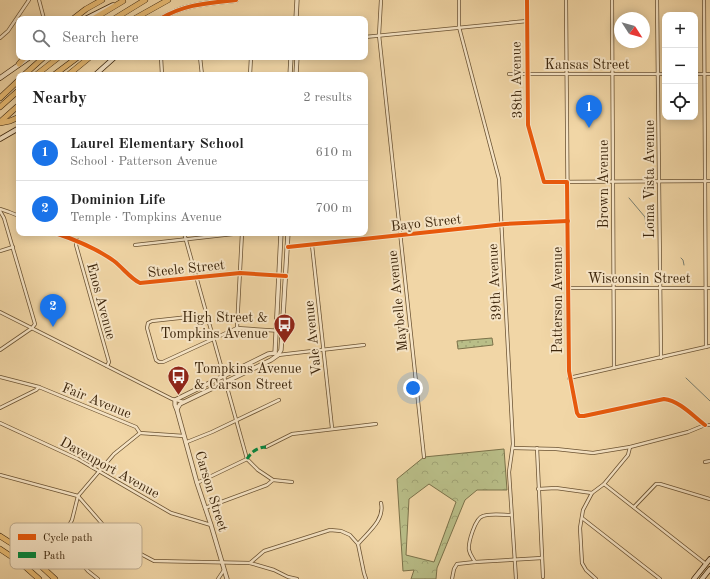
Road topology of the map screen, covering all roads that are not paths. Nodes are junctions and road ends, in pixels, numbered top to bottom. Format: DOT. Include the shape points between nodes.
graph roads {
  1 [pos="29,0"];
  2 [pos="38,0"];
  3 [pos="102,0"];
  4 [pos="145,0"];
  5 [pos="167,0"];
  6 [pos="231,0"];
  7 [pos="236,0"];
  8 [pos="297,0"];
  9 [pos="381,0"];
  10 [pos="459,0"];
  11 [pos="527,0"];
  12 [pos="566,0"];
  13 [pos="612,0"];
  14 [pos="658,0"];
  15 [pos="704,0"];
  16 [pos="125,1"];
  17 [pos="18,16"];
  18 [pos="43,16"];
  19 [pos="77,16"];
  20 [pos="90,16"];
  21 [pos="98,16"];
  22 [pos="119,16"];
  23 [pos="139,16"];
  24 [pos="145,16"];
  25 [pos="166,16"];
  26 [pos="296,16"];
  27 [pos="16,19"];
  28 [pos="527,21"];
  29 [pos="459,27"];
  30 [pos="379,35"];
  31 [pos="368,37"];
  32 [pos="0,38"];
  33 [pos="22,60"];
  34 [pos="25,60"];
  35 [pos="41,60"];
  36 [pos="55,60"];
  37 [pos="74,60"];
  38 [pos="86,60"];
  39 [pos="112,60"];
  40 [pos="161,60"];
  41 [pos="200,60"];
  42 [pos="251,60"];
  43 [pos="291,60"];
  44 [pos="297,60"];
  45 [pos="19,64"];
  46 [pos="27,72"];
  47 [pos="40,72"];
  48 [pos="58,72"];
  49 [pos="72,72"];
  50 [pos="98,72"];
  51 [pos="162,72"];
  52 [pos="202,72"];
  53 [pos="250,72"];
  54 [pos="290,72"];
  55 [pos="296,72"];
  56 [pos="527,73"];
  57 [pos="566,73"];
  58 [pos="509,74"];
  59 [pos="612,74"];
  60 [pos="658,74"];
  61 [pos="662,74"];
  62 [pos="698,74"];
  63 [pos="704,74"];
  64 [pos="710,74"];
  65 [pos="0,78"];
  66 [pos="16,83"];
  67 [pos="16,93"];
  68 [pos="0,98"];
  69 [pos="0,107"];
  70 [pos="16,108"];
  71 [pos="16,118"];
  72 [pos="0,123"];
  73 [pos="16,130"];
  74 [pos="0,133"];
  75 [pos="2,138"];
  76 [pos="705,181"];
  77 [pos="710,181"];
  78 [pos="567,182"];
  79 [pos="613,182"];
  80 [pos="658,182"];
  81 [pos="0,210"];
  82 [pos="16,215"];
  83 [pos="568,221"];
  84 [pos="501,225"];
  85 [pos="64,236"];
  86 [pos="185,236"];
  87 [pos="218,236"];
  88 [pos="242,236"];
  89 [pos="281,236"];
  90 [pos="288,236"];
  91 [pos="400,236"];
  92 [pos="77,240"];
  93 [pos="186,240"];
  94 [pos="135,245"];
  95 [pos="312,245"];
  96 [pos="13,247"];
  97 [pos="288,247"];
  98 [pos="0,251"];
  99 [pos="240,273"];
  100 [pos="279,275"];
  101 [pos="286,276"];
  102 [pos="197,277"];
  103 [pos="568,288"];
  104 [pos="614,288"];
  105 [pos="659,288"];
  106 [pos="705,288"];
  107 [pos="710,288"];
  108 [pos="0,312"];
  109 [pos="208,316"];
  110 [pos="32,328"];
  111 [pos="237,328"];
  112 [pos="276,331"];
  113 [pos="282,331"];
  114 [pos="214,338"];
  115 [pos="364,346"];
  116 [pos="710,346"];
  117 [pos="706,347"];
  118 [pos="0,350"];
  119 [pos="323,350"];
  120 [pos="277,354"];
  121 [pos="661,358"];
  122 [pos="107,366"];
  123 [pos="614,368"];
  124 [pos="225,376"];
  125 [pos="0,377"];
  126 [pos="569,378"];
  127 [pos="226,382"];
  128 [pos="39,387"];
  129 [pos="175,400"];
  130 [pos="279,400"];
  131 [pos="185,402"];
  132 [pos="0,408"];
  133 [pos="177,409"];
  134 [pos="237,420"];
  135 [pos="0,423"];
  136 [pos="376,424"];
  137 [pos="705,425"];
  138 [pos="710,425"];
  139 [pos="332,428"];
  140 [pos="140,433"];
  141 [pos="185,436"];
  142 [pos="187,442"];
  143 [pos="266,447"];
  144 [pos="630,447"];
  145 [pos="513,448"];
  146 [pos="537,448"];
  147 [pos="424,457"];
  148 [pos="248,459"];
  149 [pos="710,461"];
  150 [pos="705,462"];
  151 [pos="99,471"];
  152 [pos="0,475"];
  153 [pos="274,480"];
  154 [pos="292,482"];
  155 [pos="197,483"];
  156 [pos="604,484"];
  157 [pos="538,489"];
  158 [pos="592,493"];
  159 [pos="78,496"];
  160 [pos="710,499"];
  161 [pos="380,503"];
  162 [pos="634,507"];
  163 [pos="205,508"];
  164 [pos="512,515"];
  165 [pos="582,517"];
  166 [pos="70,523"];
  167 [pos="101,523"];
  168 [pos="211,525"];
  169 [pos="0,536"];
  170 [pos="10,542"];
  171 [pos="358,544"];
  172 [pos="0,549"];
  173 [pos="142,555"];
  174 [pos="10,556"];
  175 [pos="542,558"];
  176 [pos="710,559"];
  177 [pos="515,560"];
  178 [pos="475,562"];
  179 [pos="222,563"];
  180 [pos="250,563"];
  181 [pos="706,564"];
  182 [pos="28,569"];
  183 [pos="44,569"];
  184 [pos="86,569"];
  185 [pos="710,569"];
  186 [pos="224,570"];
  187 [pos="543,577"];
  188 [pos="594,578"];
  189 [pos="39,579"];
  190 [pos="55,579"];
  191 [pos="98,579"];
  192 [pos="218,579"];
  193 [pos="227,579"];
  194 [pos="297,579"];
  195 [pos="366,579"];
  196 [pos="452,579"];
  197 [pos="516,579"];
  198 [pos="660,579"];
  199 [pos="694,579"];
  200 [pos="702,579"];
  1 -- 17 [label="street"];
  2 -- 18 [label="street"];
  3 -- 19 [label="highway"];
  4 -- 22 [label="highway"];
  5 -- 23 [label="highway"];
  5 -- 24 [label="highway"];
  6 -- 7 [label="main road"];
  6 -- 25 [label="main road" via="191,6"];
  8 -- 26 [label="street"];
  9 -- 30 [label="street, Maybelle Avenue"];
  10 -- 29 [label="street, 39th Avenue"];
  11 -- 28 [label="street, 38th Avenue"];
  12 -- 57 [label="street, Patterson Avenue"];
  13 -- 59 [label="street, Brown Avenue"];
  14 -- 60 [label="street, Loma Vista Avenue"];
  15 -- 63 [label="street"];
  16 -- 20 [label="main road"];
  16 -- 21 [label="highway"];
  27 -- 32 [label="street"];
  28 -- 29 [label="street"];
  28 -- 56 [label="street, 38th Avenue"];
  29 -- 30 [label="street"];
  29 -- 84 [label="street, 39th Avenue" via="499,179"];
  30 -- 31 [label="street"];
  30 -- 91 [label="street, Maybelle Avenue"];
  33 -- 45 [label="highway"];
  34 -- 45 [label="main road"];
  35 -- 46 [label="highway"];
  36 -- 47 [label="highway"];
  37 -- 48 [label="highway"];
  38 -- 49 [label="highway"];
  39 -- 50 [label="main road"];
  40 -- 51 [label="street"];
  41 -- 52 [label="street"];
  42 -- 53 [label="street"];
  43 -- 54 [label="street"];
  44 -- 55 [label="street"];
  45 -- 65 [label="main road"];
  56 -- 57 [label="street, Kansas Street"];
  56 -- 58 [label="street, Kansas Street"];
  56 -- 78 [label="street, 38th Avenue" via="528,125 544,182"];
  57 -- 59 [label="street, Kansas Street"];
  57 -- 78 [label="street, Patterson Avenue"];
  59 -- 60 [label="street, Kansas Street"];
  59 -- 79 [label="street, Brown Avenue"];
  60 -- 61 [label="street, Kansas Street"];
  60 -- 80 [label="street, Loma Vista Avenue"];
  62 -- 63 [label="street"];
  63 -- 64 [label="street"];
  63 -- 76 [label="street"];
  66 -- 68 [label="highway"];
  67 -- 69 [label="highway"];
  70 -- 72 [label="highway"];
  71 -- 72 [label="highway"];
  73 -- 75 [label="main road"];
  74 -- 75 [label="main road"];
  76 -- 77 [label="street"];
  76 -- 80 [label="street"];
  76 -- 106 [label="street"];
  78 -- 79 [label="street"];
  78 -- 83 [label="street, Patterson Avenue"];
  79 -- 80 [label="street"];
  79 -- 104 [label="street, Brown Avenue"];
  80 -- 105 [label="street, Loma Vista Avenue"];
  81 -- 82 [label="street"];
  81 -- 96 [label="street"];
  83 -- 84 [label="street, Bayo Street"];
  83 -- 103 [label="street, Patterson Avenue"];
  84 -- 91 [label="street, Bayo Street"];
  84 -- 145 [label="street, 39th Avenue"];
  85 -- 92 [label="street, Steele Street"];
  86 -- 93 [label="street"];
  87 -- 93 [label="street"];
  88 -- 99 [label="street"];
  89 -- 100 [label="street"];
  90 -- 97 [label="street"];
  91 -- 95 [label="street, Bayo Street"];
  91 -- 147 [label="street, Maybelle Avenue"];
  92 -- 102 [label="street, Steele Street" via="105,255 140,283"];
  92 -- 122 [label="street, Enos Avenue" via="76,245 109,362"];
  93 -- 94 [label="street"];
  93 -- 102 [label="street"];
  95 -- 97 [label="street, Bayo Street"];
  95 -- 119 [label="street, Vale Avenue"];
  96 -- 98 [label="street"];
  96 -- 110 [label="street" via="35,324"];
  97 -- 101 [label="street"];
  99 -- 100 [label="street, Steele Street"];
  99 -- 102 [label="street, Steele Street"];
  99 -- 111 [label="street"];
  100 -- 101 [label="street, Steele Street"];
  100 -- 112 [label="street"];
  101 -- 113 [label="street"];
  102 -- 109 [label="street"];
  103 -- 104 [label="street, Wisconsin Street"];
  103 -- 126 [label="street, Patterson Avenue"];
  104 -- 105 [label="street, Wisconsin Street"];
  104 -- 123 [label="street, Brown Avenue"];
  105 -- 106 [label="street, Wisconsin Street"];
  105 -- 121 [label="street, Loma Vista Avenue"];
  106 -- 107 [label="street, Wisconsin Street"];
  106 -- 117 [label="street"];
  108 -- 110 [label="street"];
  109 -- 114 [label="street"];
  109 -- 114 [label="street" via="152,321 147,328 155,357 159,362"];
  110 -- 118 [label="street"];
  110 -- 122 [label="street"];
  111 -- 112 [label="street"];
  111 -- 114 [label="street"];
  112 -- 113 [label="street"];
  112 -- 120 [label="street"];
  113 -- 120 [label="street" via="282,350"];
  114 -- 124 [label="street"];
  115 -- 119 [label="street"];
  116 -- 117 [label="street"];
  117 -- 121 [label="street"];
  119 -- 120 [label="street"];
  119 -- 139 [label="street, Vale Avenue"];
  120 -- 124 [label="street" via="268,354"];
  120 -- 127 [label="street" via="271,360"];
  121 -- 123 [label="street"];
  122 -- 129 [label="street"];
  123 -- 126 [label="street"];
  124 -- 127 [label="street"];
  124 -- 129 [label="street"];
  125 -- 128 [label="street, Fair Avenue"];
  126 -- 137 [label="street, Patterson Avenue" via="579,416 664,399 677,403"];
  127 -- 131 [label="street"];
  127 -- 134 [label="street"];
  128 -- 132 [label="street"];
  128 -- 140 [label="street, Fair Avenue" via="136,427"];
  129 -- 131 [label="street"];
  129 -- 133 [label="street, Carson Street"];
  130 -- 134 [label="street"];
  131 -- 133 [label="street"];
  133 -- 141 [label="street, Carson Street"];
  134 -- 142 [label="street"];
  134 -- 148 [label="street"];
  135 -- 151 [label="street, Davenport Avenue"];
  136 -- 139 [label="street"];
  137 -- 138 [label="street"];
  137 -- 144 [label="street"];
  139 -- 143 [label="street" via="292,434"];
  140 -- 141 [label="street, Fair Avenue"];
  140 -- 151 [label="street" via="114,454"];
  141 -- 142 [label="street, Carson Street"];
  142 -- 155 [label="street, Carson Street"];
  144 -- 146 [label="street" via="593,453"];
  144 -- 156 [label="street" via="628,455"];
  145 -- 146 [label="street"];
  145 -- 164 [label="street, 39th Avenue" via="509,472"];
  146 -- 157 [label="street"];
  148 -- 153 [label="street" via="258,470"];
  148 -- 155 [label="street"];
  149 -- 150 [label="street"];
  151 -- 159 [label="street"];
  151 -- 168 [label="street, Davenport Avenue" via="171,513"];
  152 -- 159 [label="street"];
  153 -- 154 [label="street"];
  153 -- 163 [label="street" via="267,485"];
  155 -- 163 [label="street, Carson Street"];
  156 -- 158 [label="street"];
  156 -- 162 [label="street"];
  157 -- 158 [label="street" via="556,488"];
  157 -- 175 [label="street"];
  158 -- 165 [label="street"];
  159 -- 166 [label="street"];
  159 -- 167 [label="street"];
  160 -- 162 [label="street" via="656,484"];
  161 -- 171 [label="street" via="382,511 378,521"];
  162 -- 181 [label="street"];
  163 -- 168 [label="street, Carson Street"];
  164 -- 177 [label="street, 39th Avenue"];
  164 -- 178 [label="street" via="484,516 476,521 469,544"];
  165 -- 188 [label="street" via="582,563"];
  165 -- 198 [label="street"];
  168 -- 179 [label="street, Carson Street"];
  169 -- 170 [label="highway"];
  171 -- 180 [label="street" via="350,535 330,530 264,551"];
  171 -- 195 [label="street"];
  172 -- 174 [label="highway"];
  173 -- 179 [label="street" via="154,561"];
  175 -- 177 [label="street"];
  175 -- 187 [label="street"];
  176 -- 181 [label="main road"];
  177 -- 178 [label="street"];
  177 -- 197 [label="street, 39th Avenue"];
  178 -- 196 [label="street" via="457,564"];
  179 -- 180 [label="street"];
  179 -- 186 [label="street, Carson Street"];
  180 -- 194 [label="street"];
  181 -- 185 [label="street"];
  181 -- 199 [label="main road"];
  182 -- 189 [label="highway"];
  183 -- 190 [label="highway"];
  184 -- 191 [label="street"];
  185 -- 200 [label="main road"];
  186 -- 192 [label="street"];
  186 -- 193 [label="street, Carson Street"];
}
